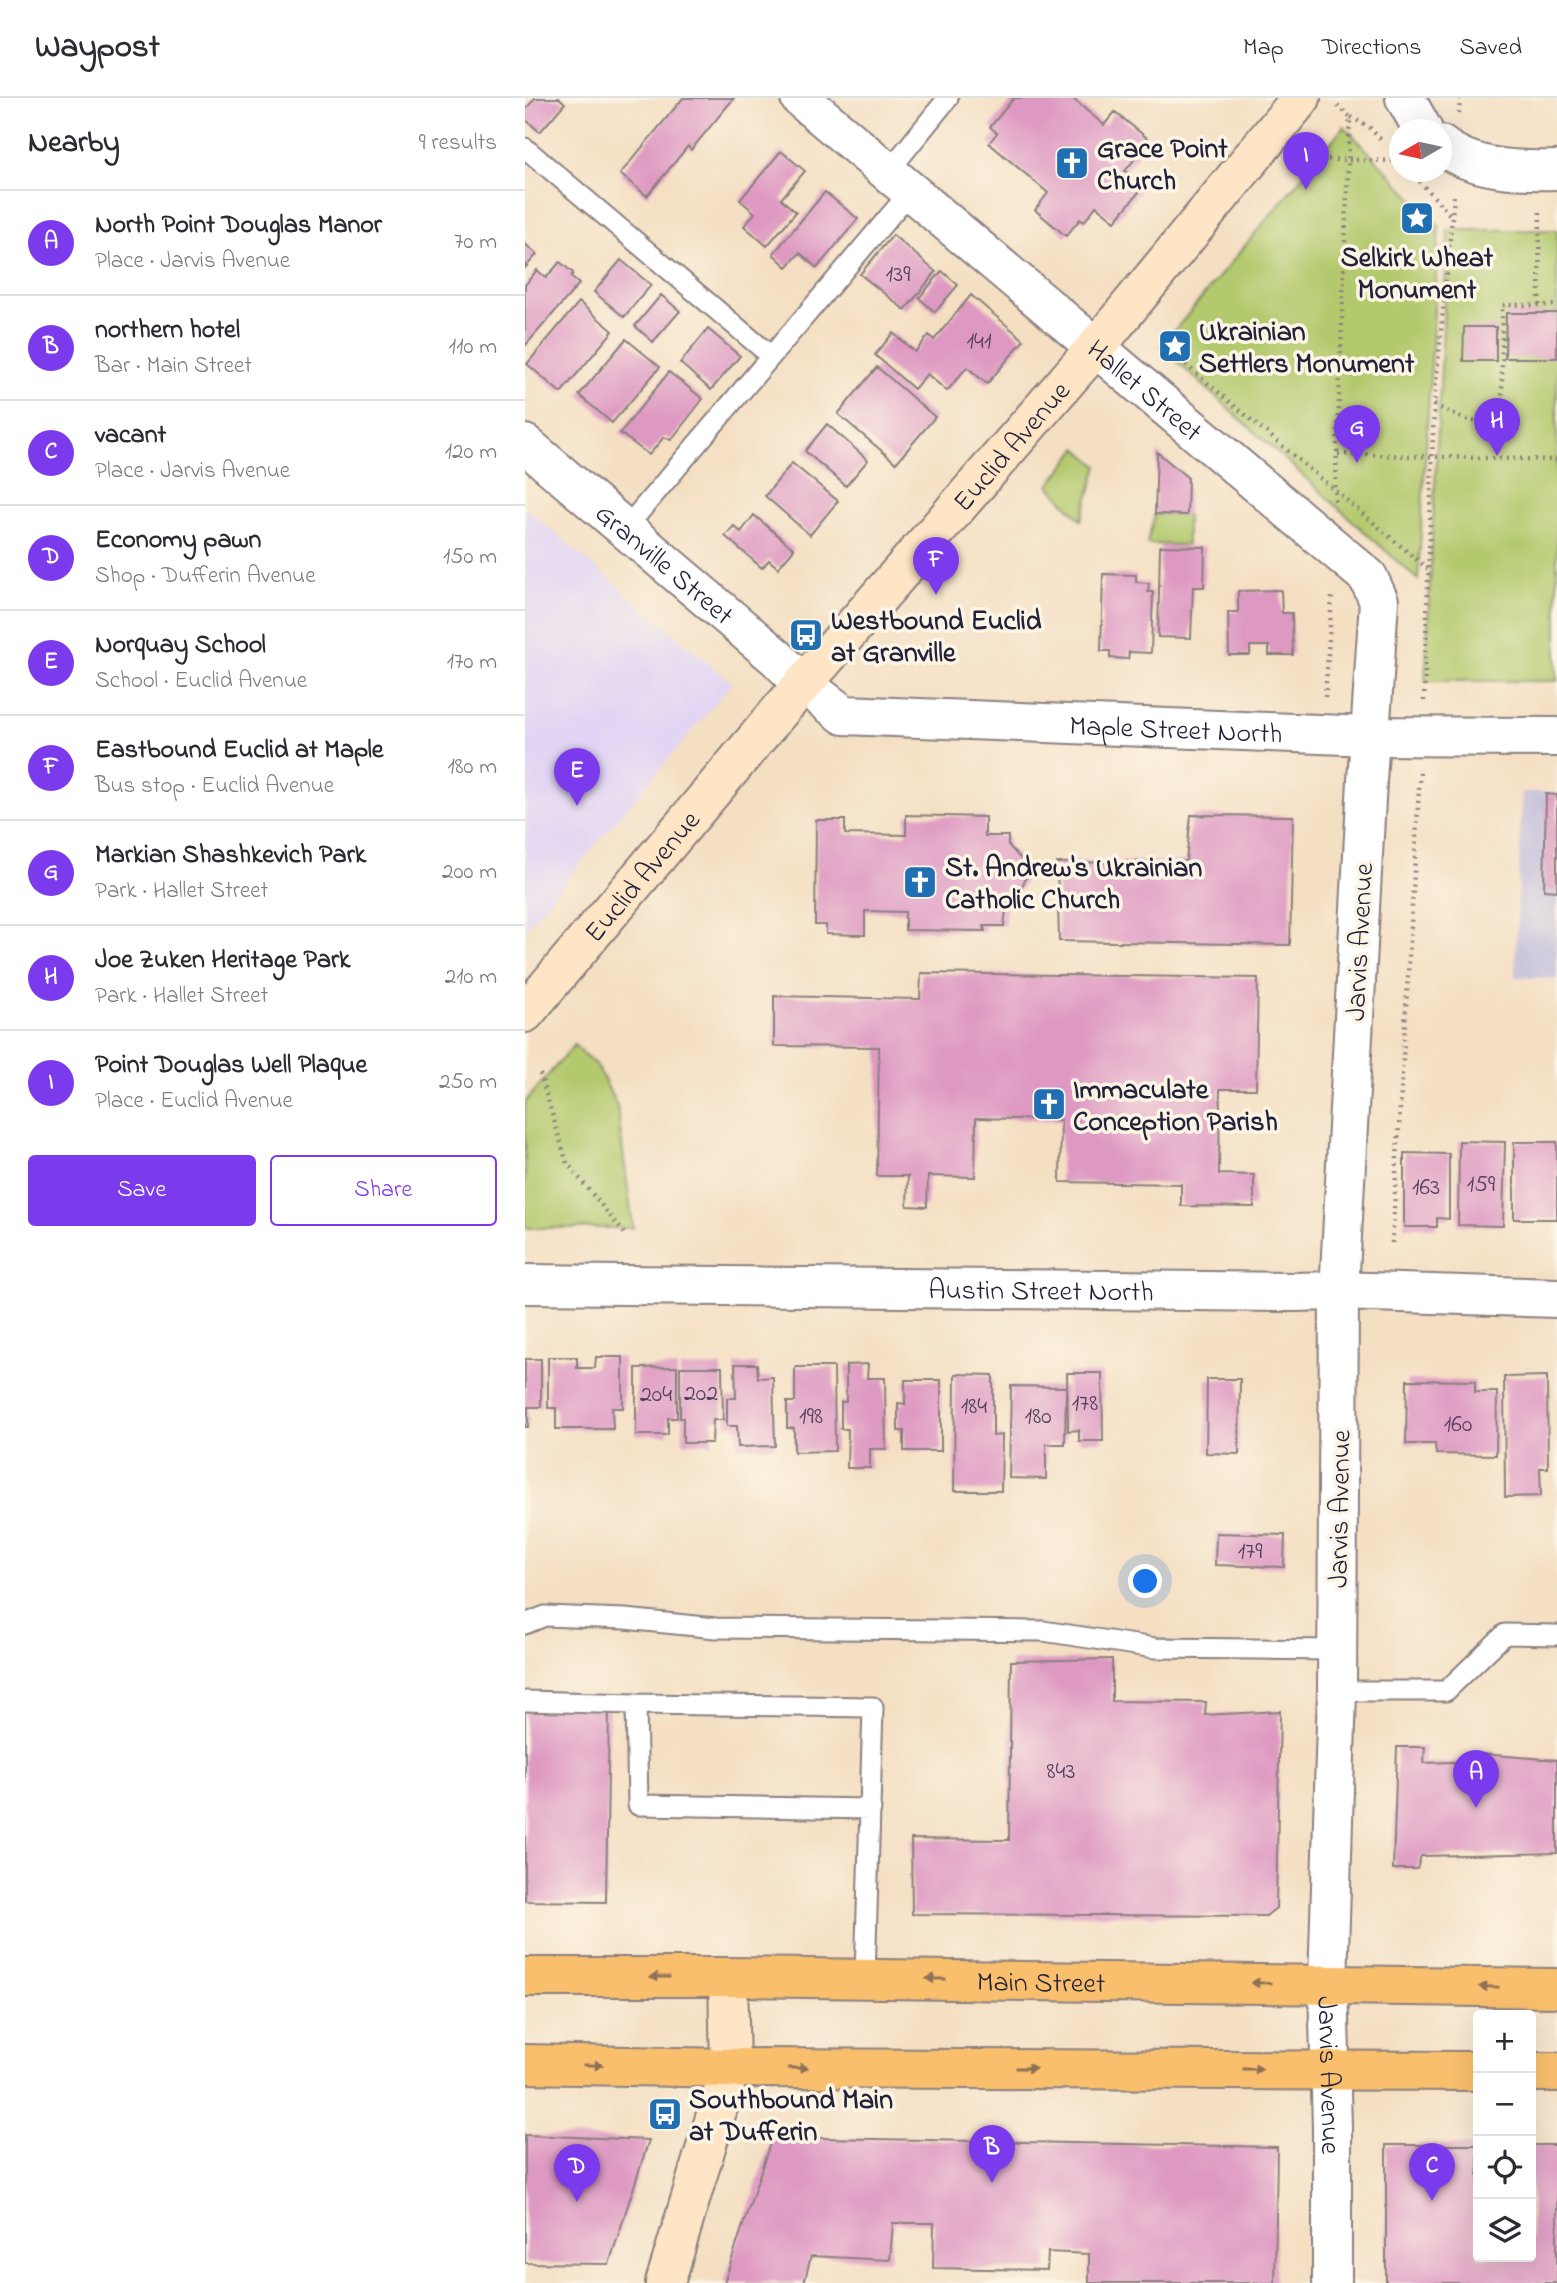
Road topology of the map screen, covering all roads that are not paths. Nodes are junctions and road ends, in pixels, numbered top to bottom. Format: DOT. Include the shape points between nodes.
graph roads {
  1 [pos="800,98"];
  2 [pos="948,98"];
  3 [pos="1301,98"];
  4 [pos="1405,98"];
  5 [pos="1417,119"];
  6 [pos="525,148"];
  7 [pos="1452,152"];
  8 [pos="1549,171"];
  9 [pos="899,182"];
  10 [pos="1096,347"];
  11 [pos="771,355"];
  12 [pos="525,444"];
  13 [pos="625,529"];
  14 [pos="804,685"];
  15 [pos="1370,736"];
  16 [pos="1557,737"];
  17 [pos="525,1013"];
  18 [pos="525,1284"];
  19 [pos="1339,1290"];
  20 [pos="1557,1298"];
  21 [pos="525,1625"];
  22 [pos="1557,1635"];
  23 [pos="1337,1650"];
  24 [pos="1337,1691"];
  25 [pos="525,1701"];
  26 [pos="636,1704"];
  27 [pos="871,1809"];
  28 [pos="728,1977"];
  29 [pos="525,1978"];
  30 [pos="865,1978"];
  31 [pos="1328,1984"];
  32 [pos="1557,1988"];
  33 [pos="525,2064"];
  34 [pos="730,2068"];
  35 [pos="1331,2069"];
  36 [pos="1473,2071"];
  37 [pos="1536,2071"];
  38 [pos="1557,2072"];
  39 [pos="665,2283"];
  40 [pos="1332,2283"];
  1 -- 9 [label="street, Hallet Street"];
  2 -- 9 [label="lane"];
  3 -- 10 [label="street, Euclid Avenue"];
  4 -- 5 [label="street"];
  6 -- 11 [label="lane"];
  7 -- 8 [label="street" via="1494,167"];
  9 -- 10 [label="street, Hallet Street"];
  9 -- 11 [label="lane"];
  10 -- 14 [label="street, Euclid Avenue"];
  10 -- 15 [label="street, Hallet Street" via="1368,577 1379,601"];
  11 -- 13 [label="lane"];
  12 -- 13 [label="street, Granville Street"];
  13 -- 14 [label="street, Granville Street"];
  14 -- 15 [label="street, Maple Street North" via="844,715"];
  14 -- 17 [label="street, Euclid Avenue"];
  15 -- 16 [label="street, Maple Street North"];
  15 -- 19 [label="street, Jarvis Avenue"];
  18 -- 19 [label="street, Austin Street North"];
  19 -- 20 [label="street, Austin Street North"];
  19 -- 23 [label="street, Jarvis Avenue"];
  21 -- 23 [label="lane" via="545,1616 716,1628 1043,1632 1155,1648"];
  22 -- 24 [label="lane" via="1504,1634 1445,1691"];
  23 -- 24 [label="street, Jarvis Avenue"];
  24 -- 31 [label="street, Jarvis Avenue"];
  25 -- 26 [label="lane"];
  26 -- 27 [label="lane" via="638,1805"];
  26 -- 27 [label="lane" via="873,1707"];
  27 -- 30 [label="lane"];
  28 -- 29 [label="main road, Main Street, one-way"];
  28 -- 30 [label="main road, Main Street"];
  28 -- 34 [label="street"];
  31 -- 30 [label="main road, Main Street, one-way"];
  32 -- 31 [label="main road, Main Street, one-way"];
  31 -- 35 [label="street, Jarvis Avenue"];
  33 -- 34 [label="main road, one-way"];
  34 -- 35 [label="main road, one-way"];
  34 -- 39 [label="street"];
  35 -- 36 [label="main road"];
  35 -- 40 [label="street, Jarvis Avenue"];
  37 -- 38 [label="main road"];
}
